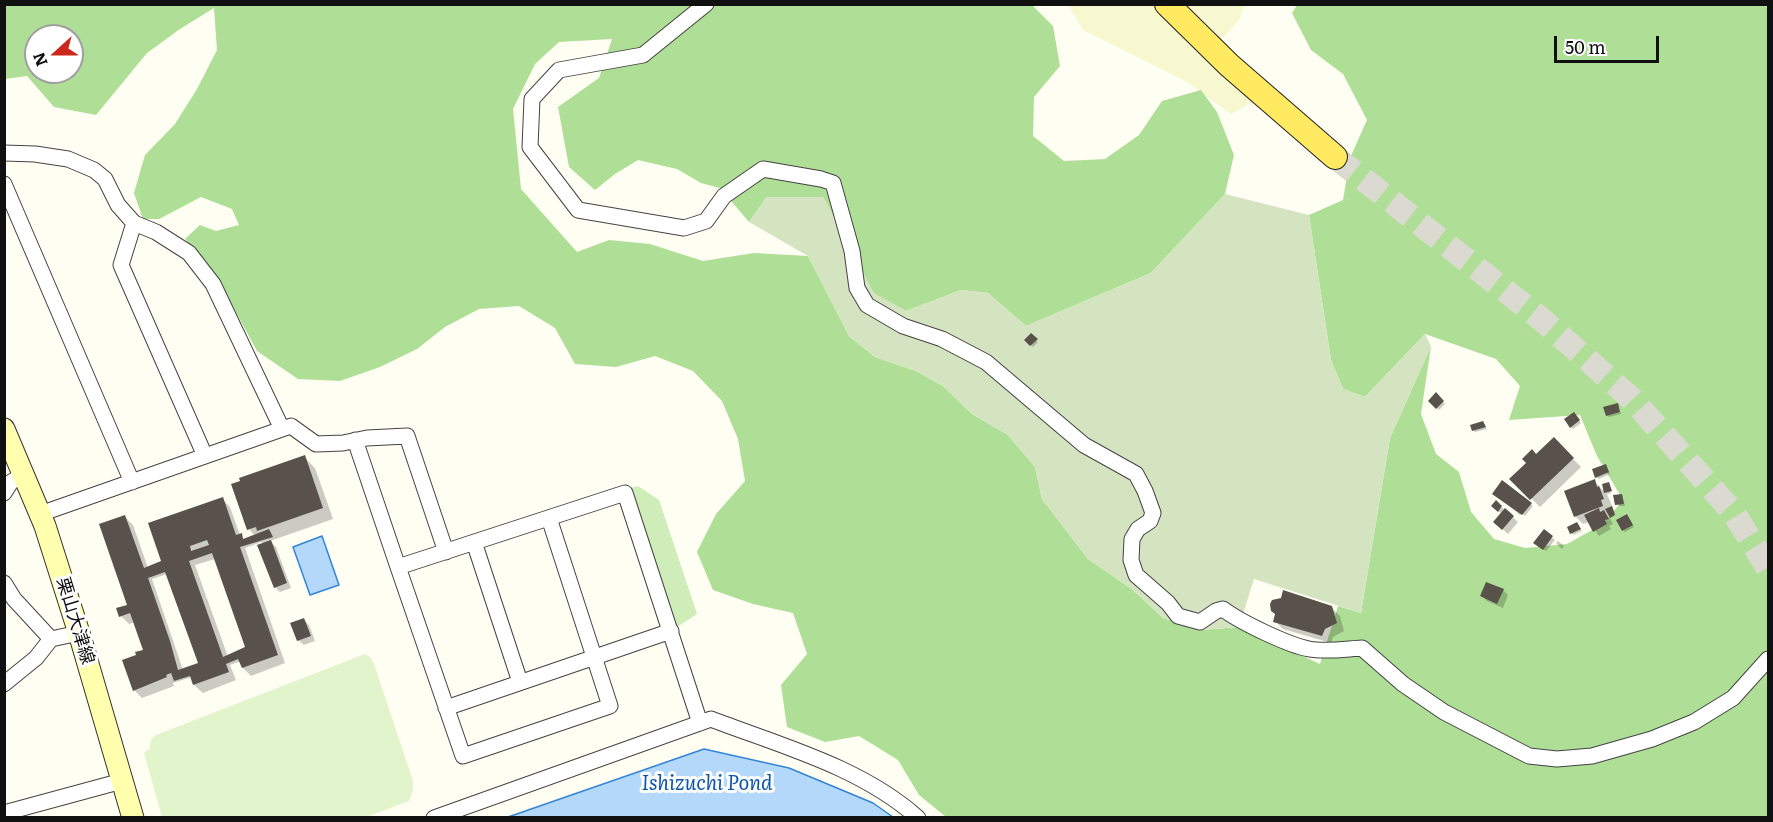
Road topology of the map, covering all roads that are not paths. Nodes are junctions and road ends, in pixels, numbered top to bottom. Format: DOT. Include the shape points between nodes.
graph roads {
  1 [pos="706,4"];
  2 [pos="1167,4"];
  3 [pos="4,153"];
  4 [pos="1335,157"];
  5 [pos="4,184"];
  6 [pos="134,223"];
  7 [pos="4,429"];
  8 [pos="282,429"];
  9 [pos="355,440"];
  10 [pos="205,456"];
  11 [pos="23,475"];
  12 [pos="132,482"];
  13 [pos="4,493"];
  14 [pos="40,514"];
  15 [pos="549,518"];
  16 [pos="474,542"];
  17 [pos="446,552"];
  18 [pos="398,567"];
  19 [pos="4,584"];
  20 [pos="671,631"];
  21 [pos="79,633"];
  22 [pos="51,639"];
  23 [pos="594,657"];
  24 [pos="1768,659"];
  25 [pos="520,682"];
  26 [pos="4,684"];
  27 [pos="446,708"];
  28 [pos="700,723"];
  29 [pos="122,781"];
  30 [pos="12,814"];
  31 [pos="133,818"];
  32 [pos="434,818"];
  33 [pos="918,818"];
  1 -- 24 [label="street" via="643,55 559,70 532,99 530,147 578,210 684,228 706,221 724,196 763,169 833,183 852,251 857,288 867,305 903,326 942,339 986,362 1084,445 1136,474 1153,513 1132,539 1131,560 1136,575 1178,616 1200,622 1222,609 1310,649 1362,648 1403,684 1444,712 1529,756 1557,759 1592,756 1694,722 1733,698"];
  2 -- 4 [label="main road" via="1229,65"];
  3 -- 6 [label="street" via="68,159 94,170 105,179 118,205"];
  5 -- 12 [label="street"];
  6 -- 8 [label="street" via="171,240 206,273"];
  6 -- 10 [label="street" via="121,265"];
  7 -- 11 [label="main road, 栗山大津線"];
  8 -- 9 [label="street" via="291,426 316,444"];
  8 -- 10 [label="street"];
  9 -- 17 [label="street" via="407,436"];
  9 -- 18 [label="street"];
  10 -- 12 [label="street"];
  11 -- 13 [label="street" via="11,482"];
  11 -- 14 [label="main road, 栗山大津線"];
  12 -- 14 [label="street"];
  14 -- 21 [label="main road, 栗山大津線"];
  15 -- 16 [label="street"];
  15 -- 20 [label="street" via="625,493"];
  15 -- 23 [label="street"];
  16 -- 17 [label="street"];
  16 -- 25 [label="street"];
  17 -- 18 [label="street"];
  18 -- 27 [label="street"];
  19 -- 22 [label="street"];
  20 -- 23 [label="street"];
  20 -- 28 [label="street"];
  21 -- 22 [label="street"];
  21 -- 29 [label="main road, 栗山大津線"];
  22 -- 26 [label="street" via="36,658"];
  23 -- 25 [label="street"];
  23 -- 27 [label="street" via="610,706 463,756"];
  25 -- 27 [label="street"];
  28 -- 32 [label="street"];
  28 -- 33 [label="street" via="711,719 835,766 881,788"];
  29 -- 30 [label="street"];
  29 -- 31 [label="main road, 栗山大津線"];
}
